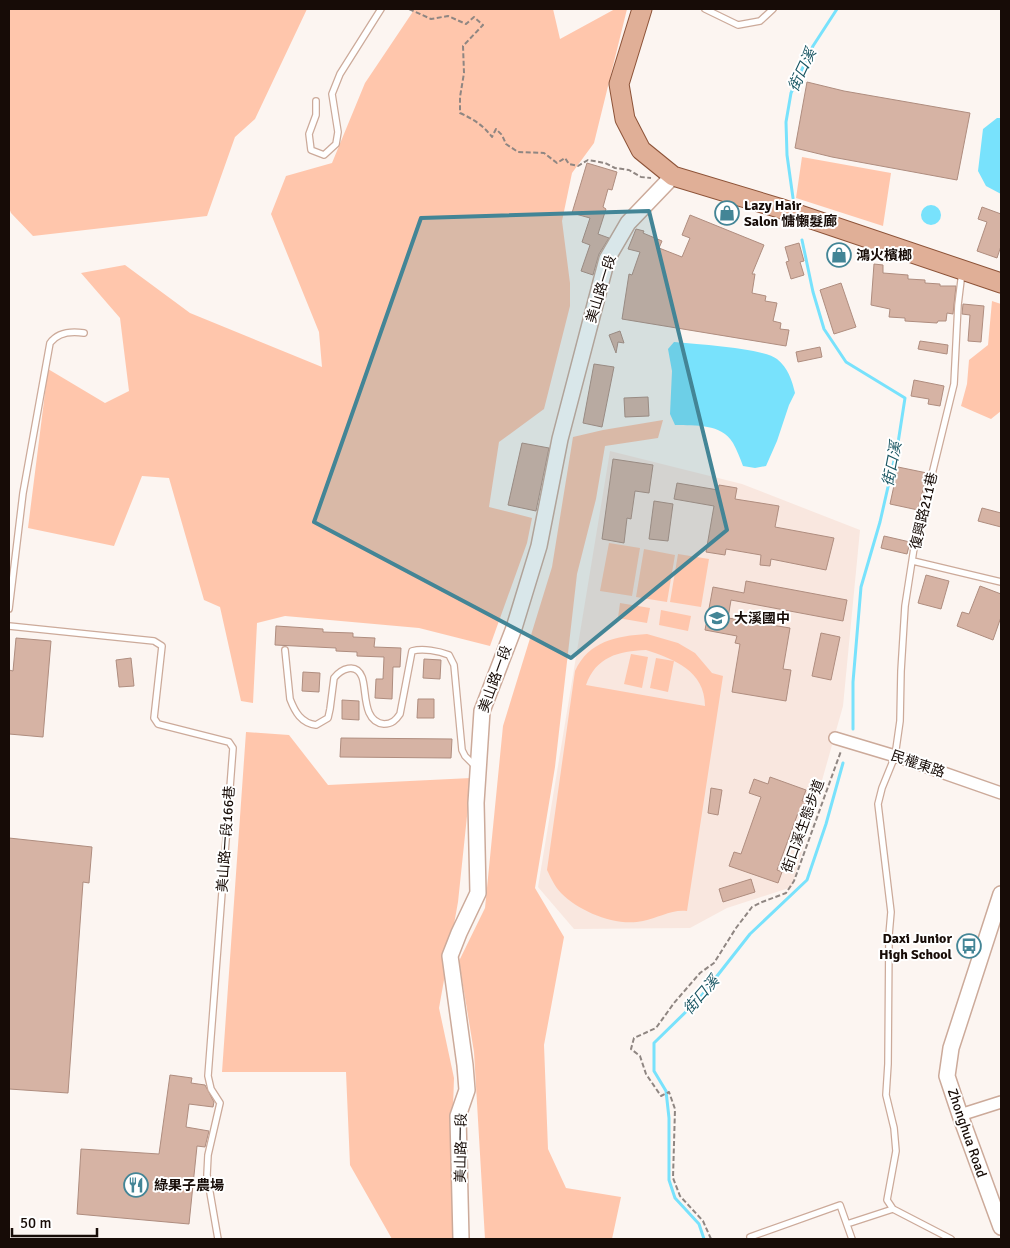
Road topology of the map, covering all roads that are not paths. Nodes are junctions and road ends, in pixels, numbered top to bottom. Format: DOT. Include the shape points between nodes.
graph roads {
  1 [pos="381,9"];
  2 [pos="642,9"];
  3 [pos="705,9"];
  4 [pos="774,9"];
  5 [pos="316,101"];
  6 [pos="673,176"];
  7 [pos="962,269"];
  8 [pos="1001,282"];
  9 [pos="84,333"];
  10 [pos="912,561"];
  11 [pos="1001,582"];
  12 [pos="9,609"];
  13 [pos="9,626"];
  14 [pos="285,650"];
  15 [pos="835,738"];
  16 [pos="895,756"];
  17 [pos="478,770"];
  18 [pos="1001,793"];
  19 [pos="1001,894"];
  20 [pos="1001,1102"];
  21 [pos="960,1116"];
  22 [pos="893,1209"];
  23 [pos="847,1224"];
  24 [pos="1001,1225"];
  25 [pos="750,1237"];
  26 [pos="218,1239"];
  27 [pos="461,1239"];
  28 [pos="852,1239"];
  29 [pos="951,1239"];
  1 -- 5 [label="lane" via="340,74 332,94 338,132 336,144 324,155 311,150 308,134 316,115"];
  2 -- 6 [label="main road" via="619,84 625,119 641,150"];
  3 -- 4 [label="lane" via="738,24 760,22"];
  6 -- 7 [label="main road"];
  6 -- 17 [label="street, 美山路一段" via="628,223 608,260 560,439 539,546 514,628 482,711"];
  7 -- 8 [label="main road"];
  7 -- 10 [label="lane, 復興路211巷" via="954,384"];
  9 -- 12 [label="lane" via="63,333 50,343 23,493"];
  10 -- 11 [label="lane"];
  10 -- 16 [label="lane, 復興路211巷"];
  13 -- 26 [label="lane, 美山路一段166巷" via="154,641 162,646 154,718 158,724 228,742 233,748 208,1076 211,1089 220,1103 208,1155 207,1175"];
  14 -- 17 [label="lane" via="292,705 301,720 316,725 328,718 334,678 345,668 359,671 368,709 374,719 388,724 400,714 412,651 449,655 454,665 462,750"];
  15 -- 16 [label="street, 民權東路"];
  16 -- 18 [label="street, 民權東路"];
  16 -- 22 [label="lane, 復興路211巷" via="878,804 891,912 886,1095 896,1151 887,1200"];
  17 -- 27 [label="street, 美山路一段" via="478,893 450,956 467,1090 458,1116"];
  19 -- 21 [label="street, Zhonghua Road" via="951,1048 947,1076"];
  20 -- 21 [label="street"];
  21 -- 24 [label="street, Zhonghua Road"];
  22 -- 23 [label="lane"];
  22 -- 29 [label="lane"];
  23 -- 25 [label="lane" via="840,1205"];
  23 -- 28 [label="lane"];
}
